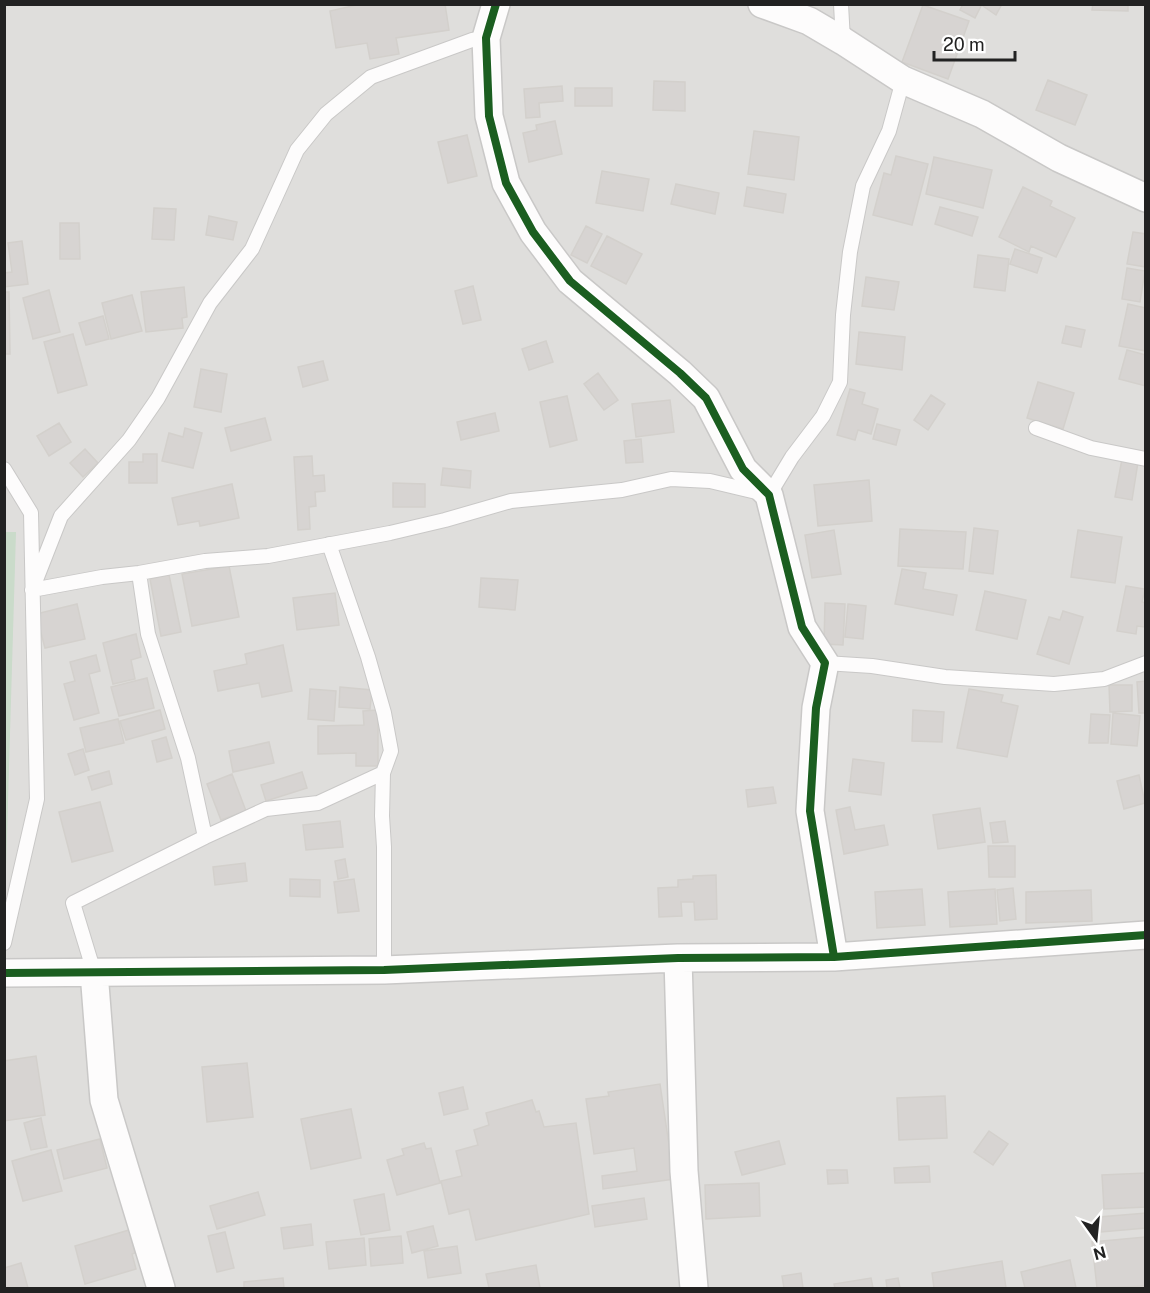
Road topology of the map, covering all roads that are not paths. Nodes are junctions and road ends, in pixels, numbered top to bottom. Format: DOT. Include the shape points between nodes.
graph roads {
  1 [pos="496,4"];
  2 [pos="762,4"];
  3 [pos="842,4"];
  4 [pos="486,38"];
  5 [pos="843,40"];
  6 [pos="903,80"];
  7 [pos="1146,198"];
  8 [pos="1036,428"];
  9 [pos="1146,459"];
  10 [pos="4,469"];
  11 [pos="769,495"];
  12 [pos="328,544"];
  13 [pos="139,573"];
  14 [pos="32,590"];
  15 [pos="825,663"];
  16 [pos="1146,663"];
  17 [pos="383,773"];
  18 [pos="205,837"];
  19 [pos="1146,935"];
  20 [pos="4,944"];
  21 [pos="834,957"];
  22 [pos="678,958"];
  23 [pos="384,970"];
  24 [pos="94,972"];
  25 [pos="4,973"];
  26 [pos="161,1288"];
  27 [pos="694,1288"];
  1 -- 4 [label="street"];
  2 -- 5 [label="street" via="809,21"];
  3 -- 5 [label="lane"];
  4 -- 11 [label="street" via="489,116 506,183 533,232 570,281 706,398 743,469"];
  4 -- 14 [label="lane" via="371,77 326,114 311,132 297,150 252,249 210,303 158,398 129,440 61,516"];
  5 -- 6 [label="street"];
  6 -- 7 [label="street" via="982,114 1059,158"];
  6 -- 11 [label="lane" via="889,131 863,186 850,252 840,382 823,416"];
  8 -- 9 [label="lane" via="1091,448"];
  10 -- 14 [label="lane" via="31,513"];
  11 -- 12 [label="lane" via="710,481 671,479 622,490 511,501 445,520"];
  11 -- 15 [label="street" via="802,627"];
  12 -- 13 [label="lane"];
  12 -- 17 [label="lane" via="384,713 391,751"];
  13 -- 14 [label="lane"];
  13 -- 18 [label="lane" via="148,634 188,758"];
  14 -- 20 [label="lane" via="37,799"];
  15 -- 16 [label="lane" via="1054,684 1104,679"];
  15 -- 21 [label="street" via="816,708 810,811"];
  17 -- 18 [label="lane" via="318,803 266,809"];
  17 -- 23 [label="lane"];
  18 -- 24 [label="lane" via="73,903"];
  19 -- 21 [label="street"];
  21 -- 22 [label="street"];
  22 -- 23 [label="street"];
  22 -- 27 [label="street" via="684,1171"];
  23 -- 24 [label="street"];
  24 -- 25 [label="street"];
  24 -- 26 [label="street" via="104,1100"];
}
